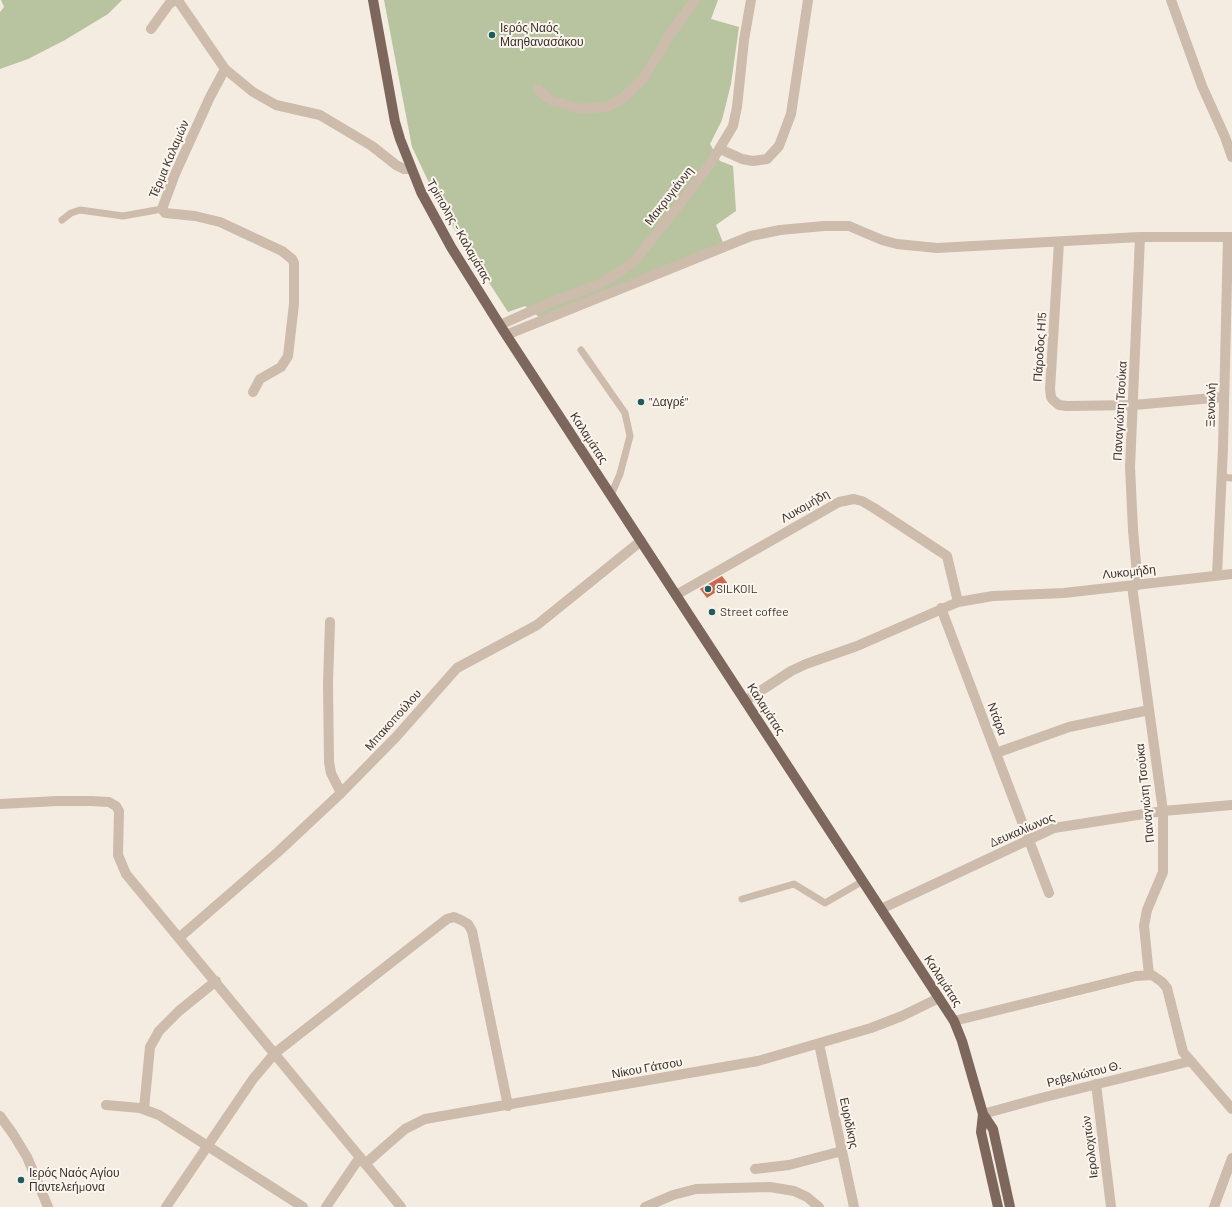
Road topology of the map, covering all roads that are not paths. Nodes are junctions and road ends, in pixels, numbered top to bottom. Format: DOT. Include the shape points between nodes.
graph roads {
  1 [pos="374,0"];
  2 [pos="695,0"];
  3 [pos="751,0"];
  4 [pos="808,0"];
  5 [pos="1171,0"];
  6 [pos="151,29"];
  7 [pos="225,69"];
  8 [pos="538,89"];
  9 [pos="720,149"];
  10 [pos="1232,157"];
  11 [pos="411,169"];
  12 [pos="162,208"];
  13 [pos="62,220"];
  14 [pos="1140,237"];
  15 [pos="1230,237"];
  16 [pos="1059,242"];
  17 [pos="503,330"];
  18 [pos="581,350"];
  19 [pos="253,392"];
  20 [pos="1224,397"];
  21 [pos="1134,405"];
  22 [pos="1221,477"];
  23 [pos="1232,478"];
  24 [pos="611,495"];
  25 [pos="641,541"];
  26 [pos="1232,574"];
  27 [pos="1217,575"];
  28 [pos="1135,585"];
  29 [pos="676,596"];
  30 [pos="958,602"];
  31 [pos="941,608"];
  32 [pos="330,622"];
  33 [pos="745,700"];
  34 [pos="1149,710"];
  35 [pos="996,753"];
  36 [pos="341,793"];
  37 [pos="0,804"];
  38 [pos="1232,805"];
  39 [pos="1163,811"];
  40 [pos="1029,840"];
  41 [pos="862,881"];
  42 [pos="1049,893"];
  43 [pos="742,899"];
  44 [pos="881,909"];
  45 [pos="180,938"];
  46 [pos="1149,975"];
  47 [pos="216,981"];
  48 [pos="939,998"];
  49 [pos="954,1021"];
  50 [pos="819,1044"];
  51 [pos="275,1053"];
  52 [pos="1191,1061"];
  53 [pos="1096,1084"];
  54 [pos="106,1105"];
  55 [pos="508,1106"];
  56 [pos="144,1109"];
  57 [pos="1232,1110"];
  58 [pos="983,1114"];
  59 [pos="0,1116"];
  60 [pos="207,1147"];
  61 [pos="842,1151"];
  62 [pos="1232,1158"];
  63 [pos="363,1161"];
  64 [pos="755,1169"];
  65 [pos="658,1204"];
  66 [pos="48,1207"];
  67 [pos="166,1207"];
  68 [pos="303,1207"];
  69 [pos="326,1207"];
  70 [pos="401,1207"];
  71 [pos="645,1207"];
  72 [pos="819,1207"];
  73 [pos="854,1207"];
  74 [pos="998,1207"];
  75 [pos="1010,1207"];
  76 [pos="1111,1207"];
  77 [pos="1214,1207"];
  1 -- 11 [label="main road, Τρίπολης - Καλαμάτας" via="390,97 400,139"];
  2 -- 8 [label="street" via="643,78 615,103 605,107 581,108 554,101"];
  3 -- 9 [label="street, Μακρυγιάννη" via="736,116 730,133"];
  4 -- 9 [label="street" via="791,114 778,146 767,159 753,161"];
  5 -- 10 [label="street" via="1202,86"];
  6 -- 7 [label="street" via="169,4 173,1 179,2"];
  7 -- 11 [label="street" via="260,97 276,105 320,115 372,146 396,165"];
  7 -- 12 [label="street, Τέρμα Καλαμών" via="210,97"];
  9 -- 17 [label="street, Μακρυγιάννη" via="633,263 600,284 549,303"];
  11 -- 17 [label="main road, Τρίπολης - Καλαμάτας" via="451,247"];
  12 -- 13 [label="lane" via="123,216 80,210 71,212"];
  12 -- 19 [label="street, Τέρμα Καλαμών" via="165,213 220,222 282,251 292,259 294,304 288,356 281,367 260,378"];
  14 -- 15 [label="street"];
  14 -- 16 [label="street"];
  14 -- 21 [label="street, Παναγιώτη Τσούκα"];
  15 -- 20 [label="street, Ξενοκλή"];
  16 -- 17 [label="street" via="937,248 889,242 849,226 780,230 752,236"];
  16 -- 21 [label="street, Πάροδος Η15" via="1051,397 1059,405 1067,406"];
  17 -- 24 [label="main road, Καλαμάτας"];
  18 -- 24 [label="lane" via="625,413 630,436 623,468"];
  20 -- 21 [label="street, Πάροδος Η15"];
  20 -- 22 [label="street, Ξενοκλή"];
  21 -- 28 [label="street, Παναγιώτη Τσούκα" via="1130,467"];
  22 -- 23 [label="lane"];
  22 -- 27 [label="street, Ξενοκλή"];
  24 -- 25 [label="main road, Καλαμάτας"];
  25 -- 29 [label="main road, Καλαμάτας"];
  25 -- 36 [label="street, Μπακοπούλου" via="537,624 457,668 387,747"];
  26 -- 27 [label="street, Λυκομήδη"];
  27 -- 28 [label="street, Λυκομήδη"];
  28 -- 30 [label="street, Λυκομήδη" via="1064,593 993,596"];
  28 -- 34 [label="street, Παναγιώτη Τσούκα"];
  29 -- 30 [label="street, Λυκομήδη" via="838,502 854,499 874,508 946,556"];
  29 -- 33 [label="main road, Καλαμάτας"];
  30 -- 31 [label="street, Λυκομήδη"];
  31 -- 33 [label="street, Λυκομήδη" via="863,643 791,671"];
  31 -- 35 [label="street, Ντάρα"];
  32 -- 36 [label="street" via="329,762 331,773"];
  33 -- 41 [label="main road, Καλαμάτας"];
  34 -- 35 [label="street" via="1069,727"];
  34 -- 39 [label="street, Παναγιώτη Τσούκα"];
  35 -- 40 [label="street, Ντάρα"];
  36 -- 45 [label="street, Μπακοπούλου"];
  37 -- 45 [label="street" via="91,801 113,804 119,811 117,851 123,868"];
  38 -- 39 [label="street, Δευκαλίωνος"];
  39 -- 40 [label="street, Δευκαλίωνος" via="1054,828"];
  39 -- 46 [label="street, Παναγιώτη Τσούκα" via="1163,872 1147,910 1144,926"];
  40 -- 42 [label="street, Ντάρα"];
  40 -- 44 [label="street, Δευκαλίωνος"];
  41 -- 43 [label="lane" via="825,903 794,884"];
  41 -- 44 [label="main road, Καλαμάτας"];
  44 -- 48 [label="main road, Καλαμάτας"];
  45 -- 47 [label="street"];
  46 -- 49 [label="street" via="1136,976"];
  46 -- 52 [label="street" via="1160,980 1167,988 1183,1052"];
  47 -- 51 [label="street"];
  47 -- 56 [label="street" via="179,1010 159,1031 150,1047"];
  48 -- 49 [label="main road, Καλαμάτας"];
  48 -- 50 [label="street, Νίκου Γάτσου" via="871,1028"];
  49 -- 58 [label="main road, Καλαμάτας"];
  50 -- 55 [label="street, Νίκου Γάτσου" via="758,1061"];
  50 -- 61 [label="street, Ευριδίκης"];
  51 -- 55 [label="street" via="448,919 454,917 468,924 472,931"];
  51 -- 60 [label="street" via="252,1079"];
  51 -- 63 [label="street"];
  52 -- 53 [label="street, Ρεβελιώτου Θ."];
  52 -- 57 [label="street"];
  53 -- 58 [label="street, Ρεβελιώτου Θ."];
  53 -- 76 [label="street, Ιερολοχιτών"];
  54 -- 56 [label="street"];
  55 -- 63 [label="street, Νίκου Γάτσου" via="417,1122"];
  56 -- 60 [label="street" via="159,1115"];
  58 -- 74 [label="main road, Καλαμάτας" via="981,1132"];
  58 -- 75 [label="main road, Καλαμάτας" via="993,1129"];
  59 -- 66 [label="street" via="27,1157"];
  60 -- 67 [label="street"];
  60 -- 68 [label="street"];
  61 -- 64 [label="street" via="789,1165"];
  61 -- 73 [label="street, Ευριδίκης"];
  62 -- 77 [label="street"];
  63 -- 69 [label="street, Νίκου Γάτσου"];
  63 -- 70 [label="street"];
  65 -- 71 [label="street"];
  65 -- 72 [label="street" via="673,1195 696,1189 770,1187 794,1191"];
}
